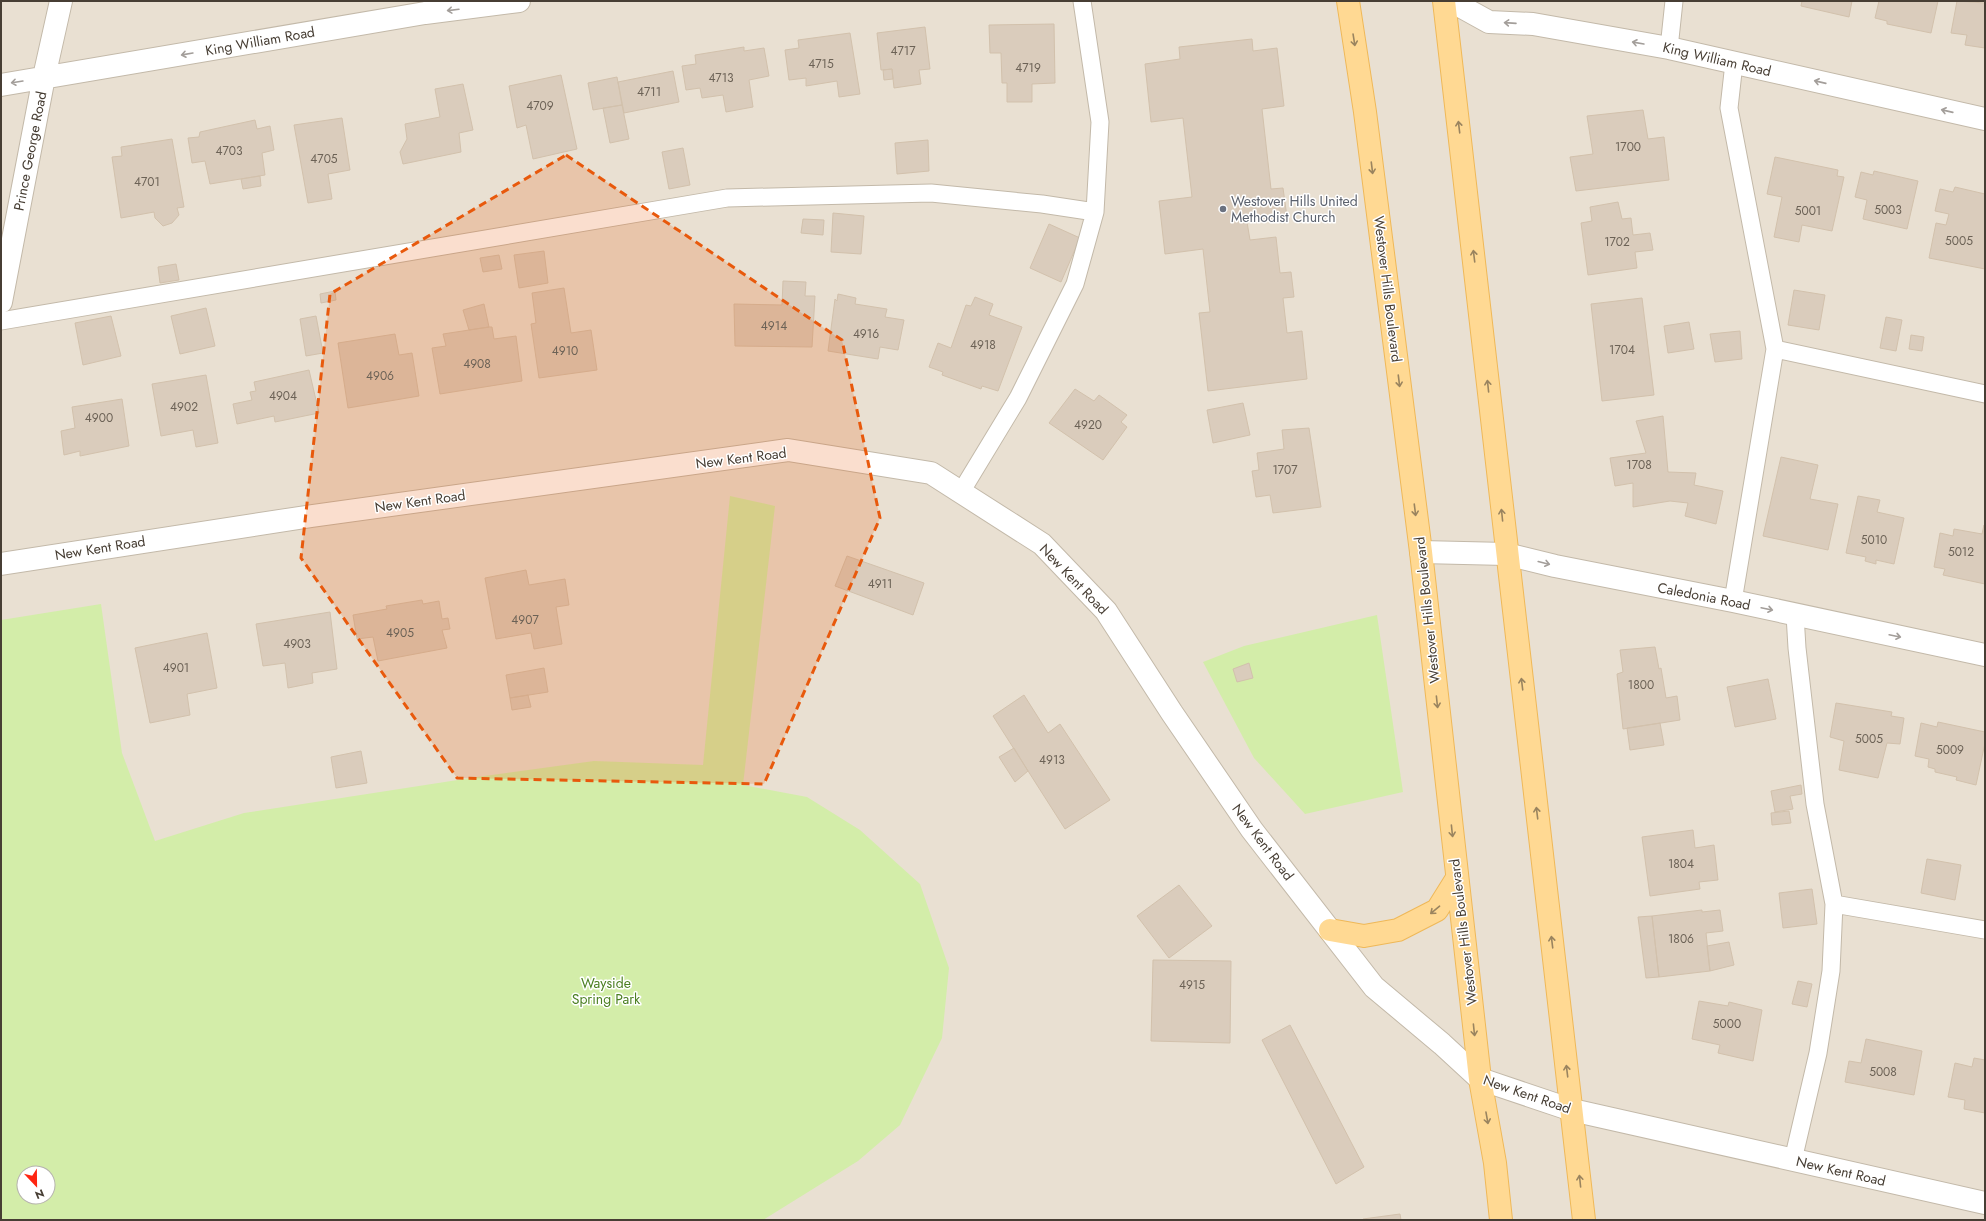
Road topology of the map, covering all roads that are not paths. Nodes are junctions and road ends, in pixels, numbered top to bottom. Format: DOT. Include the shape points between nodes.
graph roads {
  1 [pos="62,1"];
  2 [pos="520,1"];
  3 [pos="1082,1"];
  4 [pos="1348,1"];
  5 [pos="1444,1"];
  6 [pos="1451,1"];
  7 [pos="1674,1"];
  8 [pos="1669,48"];
  9 [pos="1734,63"];
  10 [pos="44,78"];
  11 [pos="1,85"];
  12 [pos="1985,119"];
  13 [pos="1095,212"];
  14 [pos="1,302"];
  15 [pos="1,321"];
  16 [pos="1775,349"];
  17 [pos="1985,394"];
  18 [pos="961,492"];
  19 [pos="1421,552"];
  20 [pos="1506,554"];
  21 [pos="1,564"];
  22 [pos="1734,601"];
  23 [pos="1796,615"];
  24 [pos="1985,655"];
  25 [pos="1457,878"];
  26 [pos="1834,904"];
  27 [pos="1330,930"];
  28 [pos="1985,930"];
  29 [pos="1480,1079"];
  30 [pos="1572,1110"];
  31 [pos="1793,1160"];
  32 [pos="1985,1203"];
  33 [pos="1501,1220"];
  34 [pos="1584,1220"];
  1 -- 10 [label="street, Prince George Road"];
  2 -- 10 [label="street, King William Road, one-way" via="425,13"];
  3 -- 13 [label="lane" via="1100,122"];
  4 -- 19 [label="main road, Westover Hills Boulevard, one-way" via="1365,112"];
  20 -- 5 [label="main road, one-way"];
  8 -- 6 [label="street, King William Road, one-way" via="1533,24 1488,22"];
  7 -- 8 [label="lane"];
  8 -- 9 [label="street, King William Road"];
  12 -- 9 [label="street, King William Road, one-way"];
  9 -- 16 [label="lane" via="1729,108"];
  10 -- 11 [label="street, King William Road, one-way"];
  10 -- 14 [label="street, Prince George Road"];
  13 -- 15 [label="lane" via="1042,204 931,194 727,198"];
  13 -- 18 [label="lane" via="1074,284 1018,398"];
  16 -- 17 [label="lane"];
  16 -- 22 [label="lane"];
  18 -- 21 [label="street, New Kent Road" via="930,473 788,450 312,516"];
  18 -- 27 [label="street, New Kent Road" via="1042,544 1106,611 1252,830"];
  19 -- 20 [label="street, Caledonia Road"];
  19 -- 25 [label="main road, Westover Hills Boulevard, one-way"];
  20 -- 22 [label="street, Caledonia Road, one-way"];
  30 -- 20 [label="main road, one-way"];
  22 -- 23 [label="street, Caledonia Road, one-way"];
  23 -- 24 [label="street, Caledonia Road, one-way"];
  23 -- 26 [label="lane" via="1797,648 1815,804"];
  25 -- 27 [label="main road, one-way" via="1437,910 1398,930 1364,936"];
  25 -- 29 [label="main road, Westover Hills Boulevard, one-way"];
  26 -- 28 [label="lane"];
  26 -- 31 [label="lane" via="1831,971 1818,1053"];
  27 -- 29 [label="street, New Kent Road" via="1374,987"];
  29 -- 30 [label="street, New Kent Road"];
  29 -- 33 [label="main road, Westover Hills Boulevard, one-way" via="1495,1163"];
  30 -- 31 [label="street, New Kent Road"];
  34 -- 30 [label="main road, one-way"];
  31 -- 32 [label="street, New Kent Road"];
}
